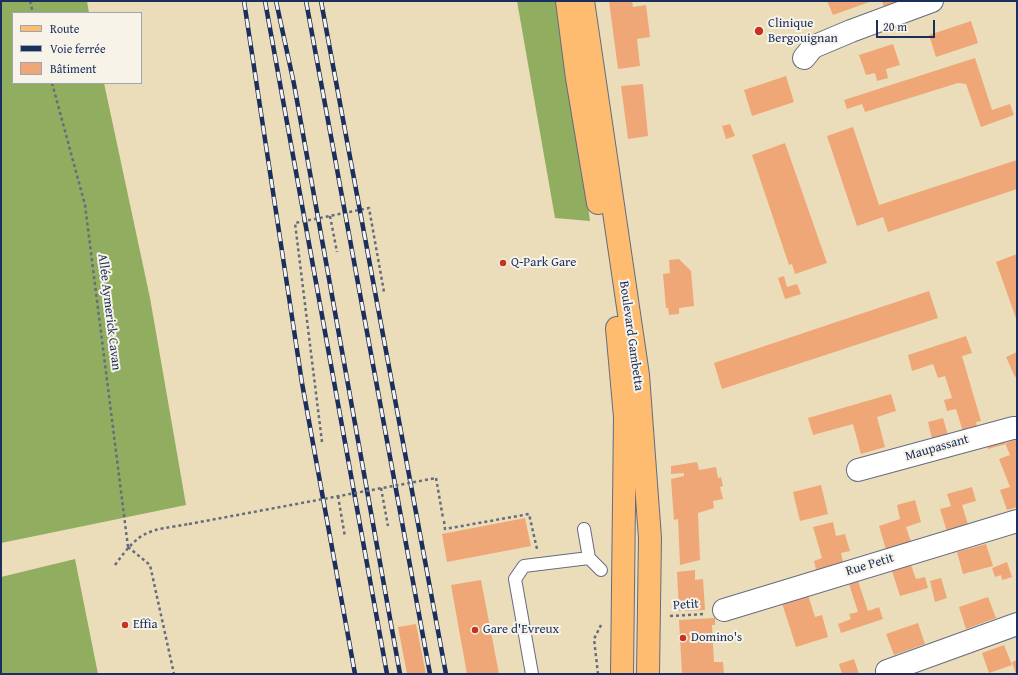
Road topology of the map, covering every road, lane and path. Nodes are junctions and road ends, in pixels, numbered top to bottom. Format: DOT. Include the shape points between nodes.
graph roads {
  1 [pos="30,1"];
  2 [pos="567,1"];
  3 [pos="583,1"];
  4 [pos="932,1"];
  5 [pos="33,12"];
  6 [pos="804,58"];
  7 [pos="52,84"];
  8 [pos="330,216"];
  9 [pos="337,252"];
  10 [pos="384,292"];
  11 [pos="1017,428"];
  12 [pos="322,442"];
  13 [pos="858,470"];
  14 [pos="381,488"];
  15 [pos="338,496"];
  16 [pos="1017,521"];
  17 [pos="388,526"];
  18 [pos="584,529"];
  19 [pos="345,537"];
  20 [pos="128,547"];
  21 [pos="589,558"];
  22 [pos="540,563"];
  23 [pos="115,565"];
  24 [pos="624,569"];
  25 [pos="601,570"];
  26 [pos="724,610"];
  27 [pos="649,617"];
  28 [pos="1017,624"];
  29 [pos="887,671"];
  30 [pos="174,674"];
  31 [pos="532,674"];
  32 [pos="622,674"];
  33 [pos="638,674"];
  34 [pos="648,674"];
  1 -- 5 [label="path"];
  2 -- 24 [label="main road" via="577,78 616,314 625,418"];
  3 -- 27 [label="main road, Boulevard Gambetta" via="638,374 650,538"];
  4 -- 6 [label="street" via="851,30 813,47"];
  7 -- 20 [label="path, Allée Aymerick Cavan" via="86,205"];
  8 -- 9 [label="path"];
  8 -- 10 [label="path" via="370,208"];
  8 -- 12 [label="path" via="295,223"];
  11 -- 13 [label="street, Maupassant" via="980,435"];
  14 -- 15 [label="path, bridge"];
  14 -- 17 [label="path"];
  14 -- 22 [label="path, bridge" via="436,478 445,529 529,514"];
  15 -- 19 [label="path"];
  15 -- 20 [label="path, bridge" via="152,530 139,536"];
  16 -- 26 [label="street, Rue Petit"];
  18 -- 21 [label="lane"];
  20 -- 23 [label="path"];
  20 -- 30 [label="path" via="150,565"];
  21 -- 22 [label="lane"];
  21 -- 25 [label="lane"];
  22 -- 31 [label="lane" via="524,566 515,579"];
  24 -- 32 [label="main road"];
  24 -- 33 [label="main road" via="635,576 639,594"];
  26 -- 27 [label="path, Petit" via="716,613"];
  27 -- 34 [label="main road, Boulevard Gambetta"];
  28 -- 29 [label="street"];
}
